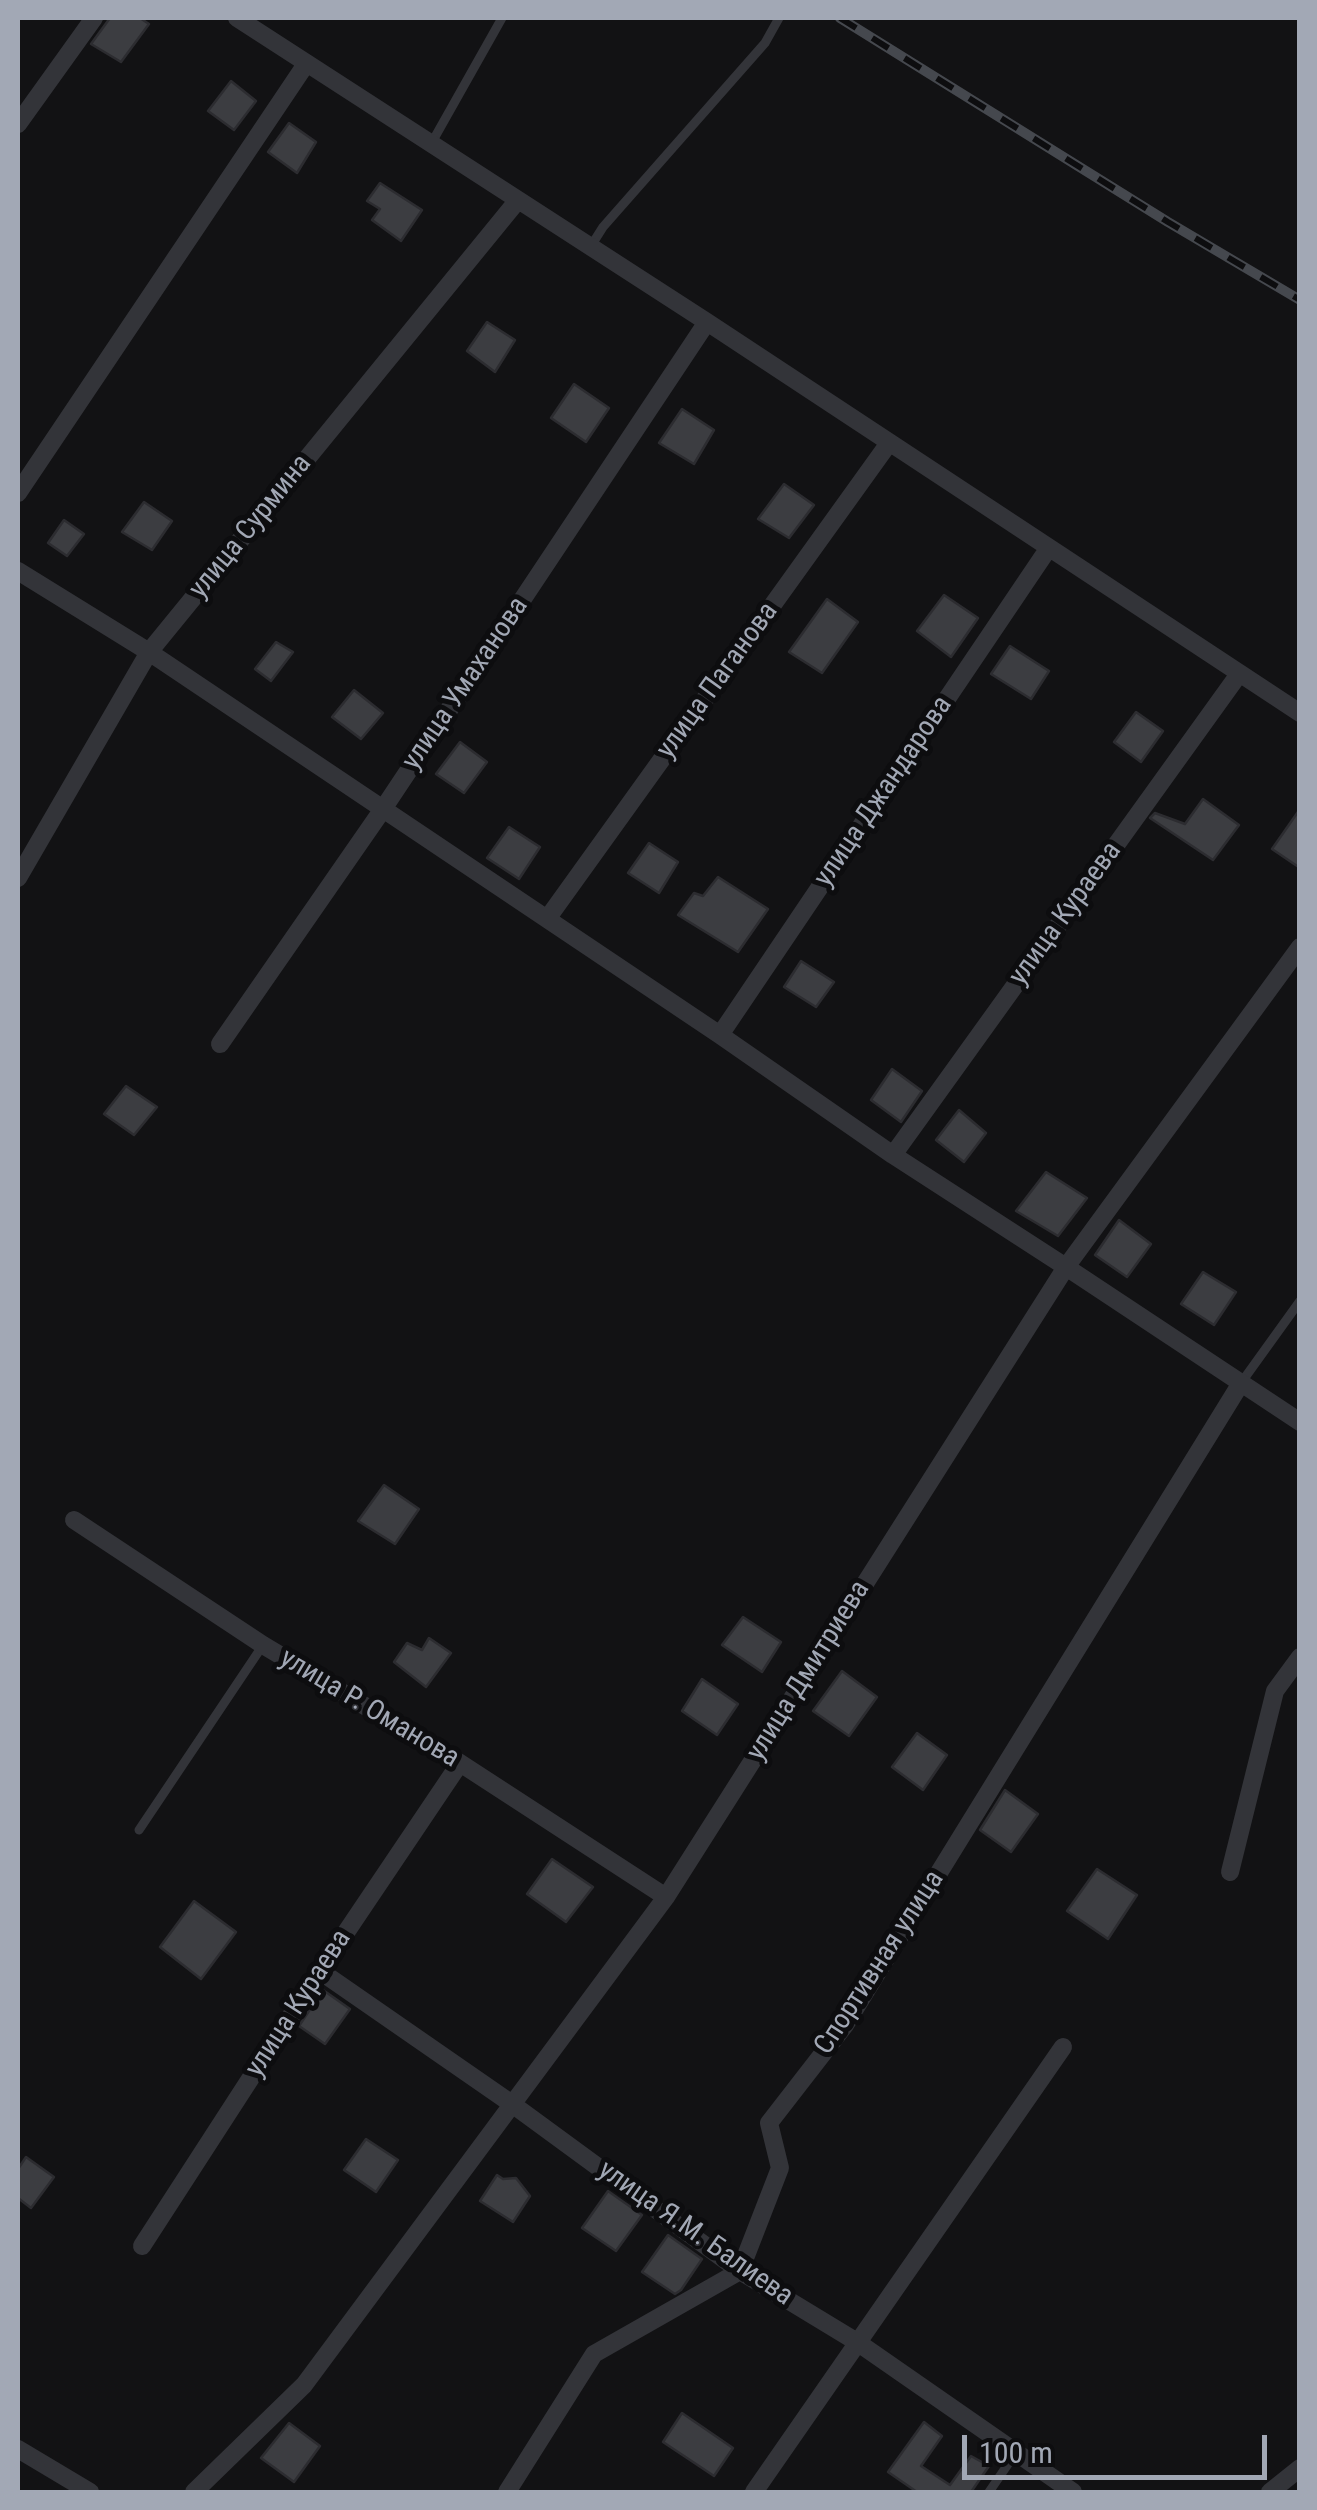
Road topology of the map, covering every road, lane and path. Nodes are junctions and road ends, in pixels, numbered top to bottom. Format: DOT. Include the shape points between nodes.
graph roads {
  1 [pos="94,18"];
  2 [pos="237,18"];
  3 [pos="502,18"];
  4 [pos="779,18"];
  5 [pos="306,64"];
  6 [pos="18,124"];
  7 [pos="431,144"];
  8 [pos="518,200"];
  9 [pos="590,246"];
  10 [pos="707,322"];
  11 [pos="889,443"];
  12 [pos="18,492"];
  13 [pos="1048,549"];
  14 [pos="18,571"];
  15 [pos="149,652"];
  16 [pos="1239,674"];
  17 [pos="1300,713"];
  18 [pos="383,809"];
  19 [pos="18,878"];
  20 [pos="547,918"];
  21 [pos="1300,947"];
  22 [pos="720,1034"];
  23 [pos="220,1044"];
  24 [pos="892,1155"];
  25 [pos="1066,1267"];
  26 [pos="1300,1301"];
  27 [pos="1241,1383"];
  28 [pos="1300,1422"];
  29 [pos="74,1520"];
  30 [pos="263,1646"];
  31 [pos="1300,1658"];
  32 [pos="460,1764"];
  33 [pos="139,1830"];
  34 [pos="1230,1872"];
  35 [pos="666,1897"];
  36 [pos="320,1970"];
  37 [pos="1063,2047"];
  38 [pos="512,2104"];
  39 [pos="142,2246"];
  40 [pos="740,2271"];
  41 [pos="858,2342"];
  42 [pos="18,2449"];
  43 [pos="1015,2454"];
  44 [pos="1300,2468"];
  45 [pos="90,2492"];
  46 [pos="194,2492"];
  47 [pos="507,2492"];
  48 [pos="754,2492"];
  49 [pos="989,2492"];
  50 [pos="1073,2492"];
  51 [pos="1270,2492"];
  1 -- 6 [label="street"];
  2 -- 5 [label="street"];
  3 -- 7 [label="lane"];
  4 -- 9 [label="lane"];
  5 -- 7 [label="street"];
  5 -- 12 [label="street"];
  7 -- 8 [label="street"];
  8 -- 9 [label="street"];
  8 -- 15 [label="street, улица Сурмина"];
  9 -- 10 [label="street"];
  10 -- 11 [label="street"];
  10 -- 18 [label="street, улица Умаханова"];
  11 -- 13 [label="street"];
  11 -- 20 [label="street, улица Паганова"];
  13 -- 16 [label="street"];
  13 -- 22 [label="street, улица Джандарова"];
  14 -- 15 [label="street"];
  15 -- 18 [label="street"];
  15 -- 19 [label="street, улица Сурмина"];
  16 -- 17 [label="street"];
  16 -- 24 [label="street, улица Кураева"];
  18 -- 20 [label="street"];
  18 -- 23 [label="street, улица Умаханова"];
  20 -- 22 [label="street"];
  21 -- 25 [label="street, улица Дмитриева"];
  22 -- 24 [label="street"];
  24 -- 25 [label="street"];
  25 -- 27 [label="street"];
  25 -- 35 [label="street, улица Дмитриева"];
  26 -- 27 [label="lane"];
  27 -- 28 [label="street"];
  27 -- 40 [label="street, Спортивная улица" via="844,2025 769,2122 780,2168"];
  29 -- 30 [label="street, улица Р. Оманова"];
  30 -- 32 [label="street, улица Р. Оманова"];
  30 -- 33 [label="lane"];
  31 -- 34 [label="street" via="1275,1691"];
  32 -- 35 [label="street, улица Р. Оманова"];
  32 -- 36 [label="street, улица Кураева"];
  35 -- 38 [label="street, улица Дмитриева"];
  36 -- 38 [label="street, улица Я.М. Балиева"];
  36 -- 39 [label="street, улица Кураева"];
  37 -- 41 [label="street"];
  38 -- 40 [label="street, улица Я.М. Балиева"];
  38 -- 46 [label="street, улица Дмитриева" via="304,2385"];
  40 -- 41 [label="street, улица Я.М. Балиева"];
  40 -- 47 [label="street" via="594,2354"];
  41 -- 43 [label="street, улица Я.М. Балиева"];
  41 -- 48 [label="street"];
  42 -- 45 [label="street"];
  43 -- 49 [label="lane"];
  43 -- 50 [label="street, улица Я.М. Балиева"];
  44 -- 51 [label="street"];
}
